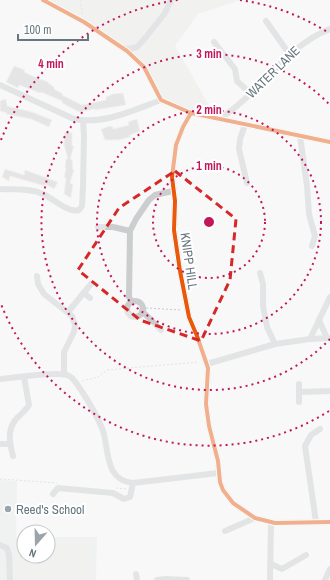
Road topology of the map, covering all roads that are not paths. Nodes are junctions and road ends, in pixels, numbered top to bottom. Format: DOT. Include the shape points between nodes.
graph roads {
  1 [pos="43,0"];
  2 [pos="171,0"];
  3 [pos="266,21"];
  4 [pos="330,29"];
  5 [pos="214,42"];
  6 [pos="123,48"];
  7 [pos="290,55"];
  8 [pos="0,85"];
  9 [pos="250,94"];
  10 [pos="161,100"];
  11 [pos="191,113"];
  12 [pos="219,118"];
  13 [pos="83,121"];
  14 [pos="246,125"];
  15 [pos="300,136"];
  16 [pos="330,142"];
  17 [pos="247,183"];
  18 [pos="0,189"];
  19 [pos="173,191"];
  20 [pos="98,227"];
  21 [pos="130,231"];
  22 [pos="312,246"];
  23 [pos="260,273"];
  24 [pos="37,276"];
  25 [pos="38,284"];
  26 [pos="90,284"];
  27 [pos="31,286"];
  28 [pos="84,293"];
  29 [pos="330,296"];
  30 [pos="90,298"];
  31 [pos="132,302"];
  32 [pos="142,310"];
  33 [pos="68,312"];
  34 [pos="319,320"];
  35 [pos="161,330"];
  36 [pos="329,338"];
  37 [pos="310,339"];
  38 [pos="275,344"];
  39 [pos="206,363"];
  40 [pos="64,374"];
  41 [pos="24,377"];
  42 [pos="0,379"];
  43 [pos="299,384"];
  44 [pos="330,391"];
  45 [pos="300,392"];
  46 [pos="300,402"];
  47 [pos="320,429"];
  48 [pos="0,444"];
  49 [pos="10,444"];
  50 [pos="13,456"];
  51 [pos="218,474"];
  52 [pos="132,486"];
  53 [pos="53,494"];
  54 [pos="255,518"];
  55 [pos="272,522"];
  56 [pos="316,522"];
  57 [pos="330,522"];
  58 [pos="225,531"];
  59 [pos="0,545"];
  60 [pos="306,555"];
  61 [pos="272,564"];
  62 [pos="330,569"];
  63 [pos="10,580"];
  64 [pos="157,580"];
  65 [pos="187,580"];
  66 [pos="270,580"];
  67 [pos="325,580"];
  1 -- 6 [label="street" via="84,22"];
  2 -- 6 [label="street" via="165,14 137,47"];
  3 -- 7 [label="street"];
  4 -- 7 [label="street, WATER LANE" via="318,33 298,46"];
  5 -- 9 [label="street" via="235,69 237,81"];
  6 -- 10 [label="street" via="144,67"];
  7 -- 9 [label="street, WATER LANE"];
  8 -- 13 [label="street"];
  9 -- 12 [label="street, WATER LANE"];
  10 -- 11 [label="street"];
  10 -- 13 [label="street" via="120,116"];
  11 -- 12 [label="street"];
  11 -- 19 [label="street, KNIPP HILL" via="182,127 176,145"];
  12 -- 14 [label="street"];
  13 -- 18 [label="street" via="83,187 82,206 79,210 66,208 30,190"];
  14 -- 15 [label="street"];
  14 -- 17 [label="street" via="239,149"];
  15 -- 16 [label="street"];
  15 -- 22 [label="street" via="309,214 315,236"];
  19 -- 21 [label="street" via="150,200"];
  19 -- 39 [label="street, KNIPP HILL" via="174,230 188,318"];
  20 -- 21 [label="street"];
  21 -- 31 [label="street" via="129,297"];
  23 -- 38 [label="street" via="267,327"];
  24 -- 25 [label="street"];
  25 -- 27 [label="street"];
  25 -- 33 [label="street" via="44,294"];
  26 -- 28 [label="street"];
  28 -- 30 [label="street"];
  28 -- 33 [label="street"];
  29 -- 34 [label="street"];
  31 -- 32 [label="street" via="139,303"];
  31 -- 32 [label="street" via="127,308 129,315 136,317"];
  32 -- 35 [label="street"];
  33 -- 40 [label="street" via="75,324 64,352"];
  34 -- 36 [label="street"];
  34 -- 37 [label="street"];
  36 -- 37 [label="street"];
  37 -- 38 [label="street"];
  38 -- 39 [label="street"];
  39 -- 51 [label="street" via="206,404 218,461"];
  40 -- 41 [label="street"];
  40 -- 52 [label="street" via="77,384 94,412 102,429 114,473"];
  41 -- 42 [label="street"];
  41 -- 49 [label="street" via="29,406 12,425"];
  43 -- 45 [label="street"];
  44 -- 45 [label="street"];
  45 -- 46 [label="street"];
  47 -- 56 [label="street" via="311,435 305,446"];
  48 -- 49 [label="street"];
  49 -- 50 [label="street"];
  51 -- 52 [label="street"];
  51 -- 54 [label="street" via="226,494 233,503"];
  52 -- 53 [label="street" via="130,497 124,499 113,493 58,488"];
  54 -- 55 [label="street"];
  54 -- 58 [label="street"];
  55 -- 56 [label="street"];
  55 -- 61 [label="street"];
  56 -- 57 [label="street"];
  59 -- 63 [label="street" via="7,548 9,555"];
  60 -- 61 [label="street" via="282,569"];
  61 -- 66 [label="street"];
  62 -- 67 [label="street"];
  64 -- 65 [label="street"];
}
